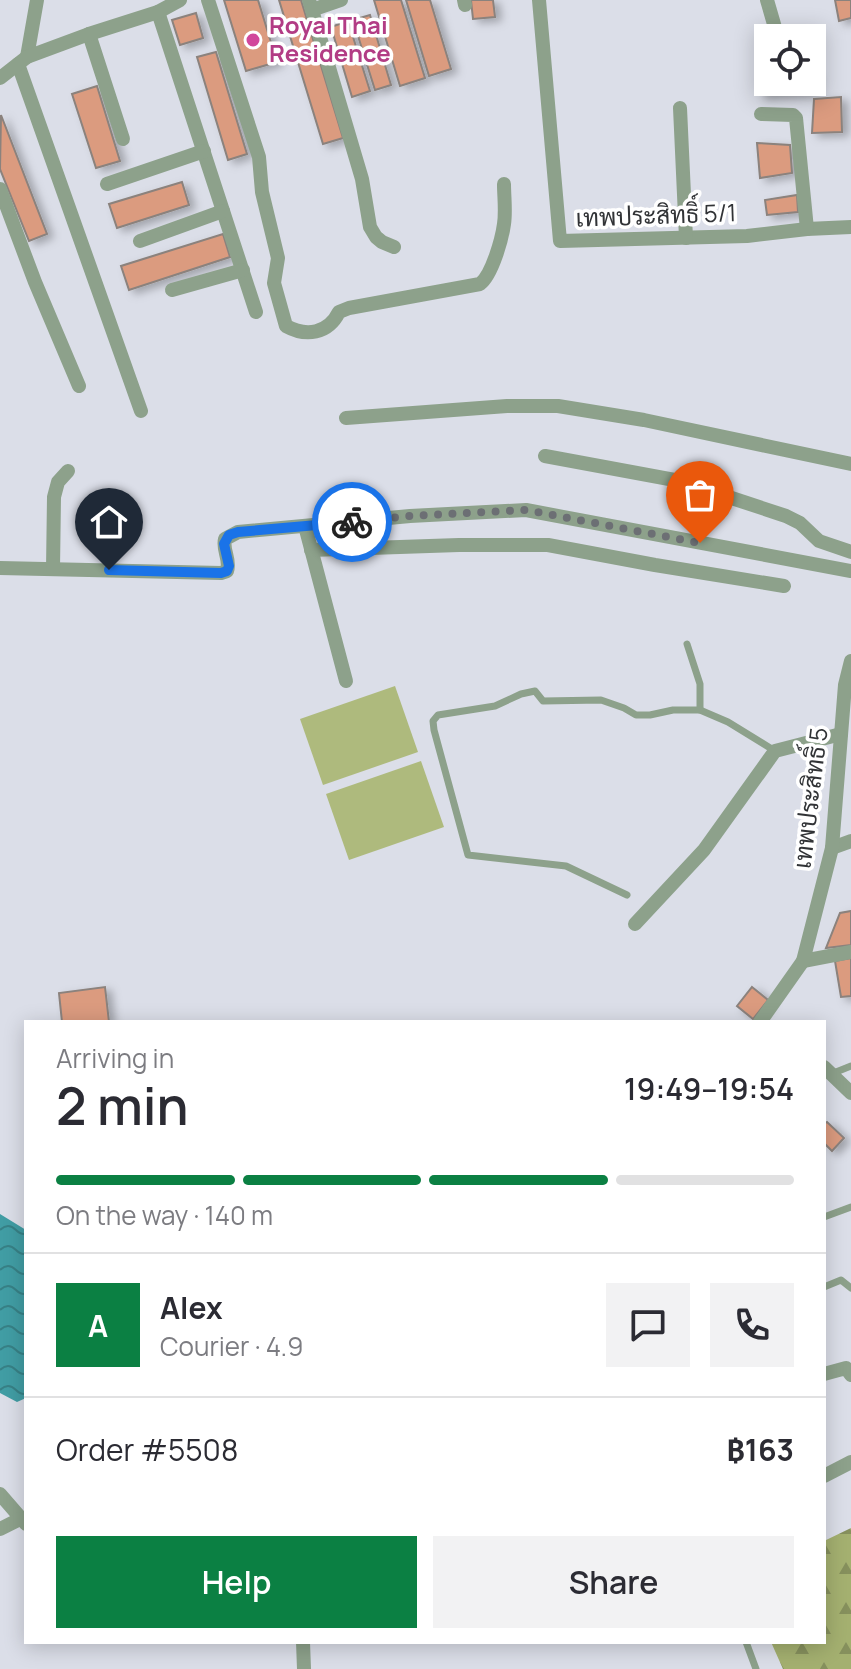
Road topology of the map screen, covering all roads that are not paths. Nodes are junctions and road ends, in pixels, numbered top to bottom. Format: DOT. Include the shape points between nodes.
graph roads {
  1 [pos="37,0"];
  2 [pos="180,0"];
  3 [pos="208,0"];
  4 [pos="341,0"];
  5 [pos="539,0"];
  6 [pos="767,0"];
  7 [pos="311,5"];
  8 [pos="158,12"];
  9 [pos="774,24"];
  10 [pos="89,34"];
  11 [pos="22,61"];
  12 [pos="0,78"];
  13 [pos="680,108"];
  14 [pos="761,114"];
  15 [pos="123,139"];
  16 [pos="204,151"];
  17 [pos="107,184"];
  18 [pos="504,184"];
  19 [pos="0,189"];
  20 [pos="223,211"];
  21 [pos="851,227"];
  22 [pos="807,229"];
  23 [pos="686,238"];
  24 [pos="140,241"];
  25 [pos="394,247"];
  26 [pos="243,270"];
  27 [pos="172,290"];
  28 [pos="256,312"];
  29 [pos="79,386"];
  30 [pos="141,411"];
  31 [pos="346,418"];
  32 [pos="545,456"];
  33 [pos="851,464"];
  34 [pos="68,471"];
  35 [pos="305,526"];
  36 [pos="311,550"];
  37 [pos="851,552"];
  38 [pos="0,568"];
  39 [pos="53,569"];
  40 [pos="851,571"];
  41 [pos="784,586"];
  42 [pos="687,644"];
  43 [pos="851,661"];
  44 [pos="346,681"];
  45 [pos="700,710"];
  46 [pos="841,734"];
  47 [pos="775,751"];
  48 [pos="851,841"];
  49 [pos="832,848"];
  50 [pos="627,895"];
  51 [pos="635,924"];
  52 [pos="851,952"];
  53 [pos="803,961"];
  54 [pos="768,1019"];
  55 [pos="851,1066"];
  56 [pos="827,1070"];
  57 [pos="851,1093"];
  58 [pos="851,1207"];
  59 [pos="826,1216"];
  60 [pos="826,1286"];
  61 [pos="851,1288"];
  62 [pos="826,1373"];
  63 [pos="851,1375"];
  64 [pos="851,1462"];
  65 [pos="826,1475"];
  66 [pos="0,1494"];
  67 [pos="24,1519"];
  68 [pos="0,1529"];
  69 [pos="303,1644"];
  70 [pos="747,1644"];
  71 [pos="304,1669"];
  72 [pos="756,1669"];
  1 -- 11 [label="street"];
  2 -- 8 [label="street"];
  3 -- 18 [label="street" via="259,157 278,258 274,283 286,326 317,332 349,308 480,284 492,265 504,223"];
  4 -- 7 [label="street"];
  5 -- 23 [label="street, เทพประสิทธิ์ 5/1" via="560,241"];
  6 -- 9 [label="street"];
  7 -- 25 [label="street" via="362,179 370,227"];
  8 -- 10 [label="street"];
  8 -- 16 [label="street"];
  10 -- 11 [label="street"];
  10 -- 15 [label="street"];
  11 -- 12 [label="street"];
  11 -- 30 [label="street"];
  13 -- 23 [label="street"];
  14 -- 22 [label="street" via="796,118"];
  16 -- 17 [label="street"];
  16 -- 20 [label="street"];
  19 -- 29 [label="street"];
  20 -- 24 [label="street"];
  20 -- 26 [label="street"];
  21 -- 22 [label="street, เทพประสิทธิ์ 5/1"];
  22 -- 23 [label="street, เทพประสิทธิ์ 5/1"];
  26 -- 27 [label="street"];
  26 -- 28 [label="street"];
  31 -- 33 [label="street" via="558,406"];
  32 -- 37 [label="street" via="680,481 786,516 819,541"];
  34 -- 39 [label="street" via="54,497"];
  35 -- 36 [label="street"];
  35 -- 39 [label="street" via="229,535 224,544 229,566 221,573"];
  35 -- 40 [label="street" via="526,510"];
  36 -- 41 [label="street" via="548,545"];
  36 -- 44 [label="street"];
  38 -- 39 [label="street"];
  42 -- 45 [label="lane" via="700,684"];
  43 -- 46 [label="street, เทพประสิทธิ์ 5"];
  45 -- 47 [label="lane"];
  45 -- 50 [label="lane" via="636,715 601,700 543,701 535,691 495,706 438,715 433,721 468,855 566,866"];
  46 -- 47 [label="street"];
  46 -- 49 [label="street, เทพประสิทธิ์ 5"];
  47 -- 51 [label="street" via="704,850"];
  48 -- 49 [label="street"];
  49 -- 53 [label="street, เทพประสิทธิ์ 5"];
  52 -- 53 [label="street"];
  53 -- 54 [label="street, เทพประสิทธิ์ 5"];
  55 -- 56 [label="lane"];
  56 -- 57 [label="street"];
  58 -- 59 [label="lane"];
  60 -- 61 [label="lane" via="841,1280"];
  62 -- 63 [label="street" via="846,1368"];
  64 -- 65 [label="street"];
  66 -- 67 [label="street"];
  67 -- 68 [label="street"];
  69 -- 71 [label="street"];
  70 -- 72 [label="lane"];
}
